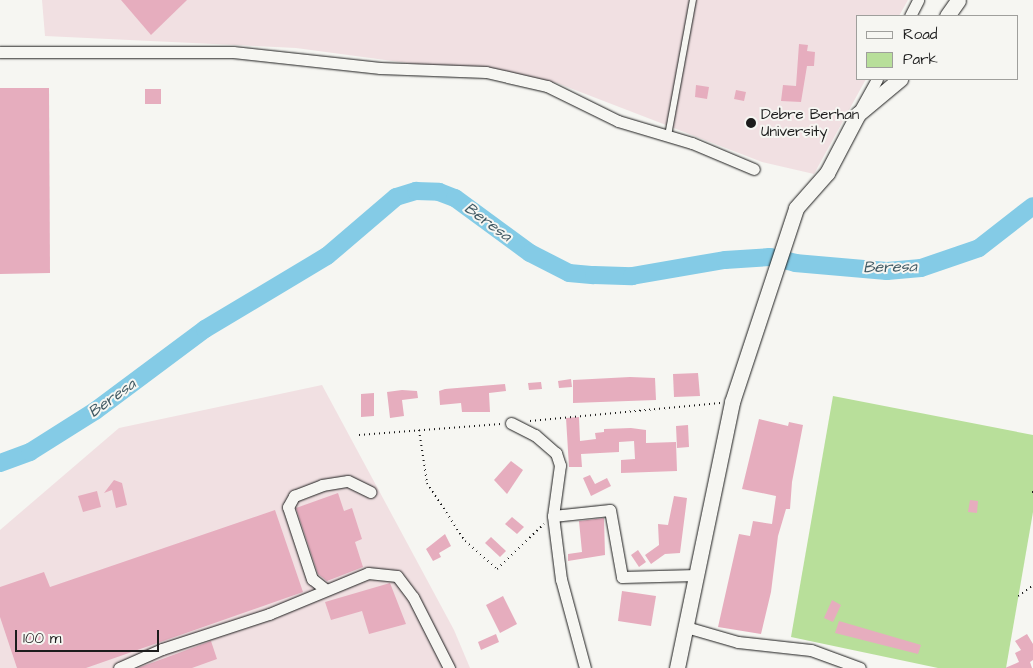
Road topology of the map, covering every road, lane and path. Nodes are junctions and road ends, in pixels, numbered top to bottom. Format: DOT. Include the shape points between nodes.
graph roads {
  1 [pos="693,0"];
  2 [pos="918,0"];
  3 [pos="958,0"];
  4 [pos="910,15"];
  5 [pos="948,15"];
  6 [pos="0,52"];
  7 [pos="876,80"];
  8 [pos="899,80"];
  9 [pos="858,114"];
  10 [pos="668,136"];
  11 [pos="754,169"];
  12 [pos="732,402"];
  13 [pos="511,423"];
  14 [pos="419,430"];
  15 [pos="359,435"];
  16 [pos="371,492"];
  17 [pos="554,516"];
  18 [pos="696,575"];
  19 [pos="1033,585"];
  20 [pos="325,589"];
  21 [pos="1018,596"];
  22 [pos="686,627"];
  23 [pos="119,668"];
  24 [pos="449,668"];
  25 [pos="584,668"];
  26 [pos="678,668"];
  27 [pos="860,668"];
  1 -- 10 [label="lane"];
  2 -- 4 [label="street"];
  3 -- 5 [label="main road"];
  6 -- 10 [label="street" via="233,52 356,66 486,72 547,86 610,118"];
  7 -- 9 [label="street"];
  8 -- 9 [label="main road"];
  9 -- 12 [label="main road" via="827,173 796,208"];
  10 -- 11 [label="street"];
  12 -- 13 [label="path" via="567,415"];
  12 -- 18 [label="main road"];
  13 -- 14 [label="path"];
  13 -- 17 [label="street" via="535,435 556,453 560,465"];
  14 -- 15 [label="path"];
  14 -- 17 [label="path" via="427,484 465,541 497,569"];
  16 -- 20 [label="street" via="348,481 294,496 288,506 312,578"];
  17 -- 18 [label="street" via="610,510 622,577"];
  17 -- 25 [label="street" via="561,579"];
  18 -- 22 [label="main road"];
  19 -- 21 [label="path"];
  20 -- 23 [label="street" via="269,614 162,649"];
  20 -- 24 [label="street" via="368,573 397,576 413,598"];
  22 -- 26 [label="main road"];
  22 -- 27 [label="street" via="738,642 811,650"];
}
